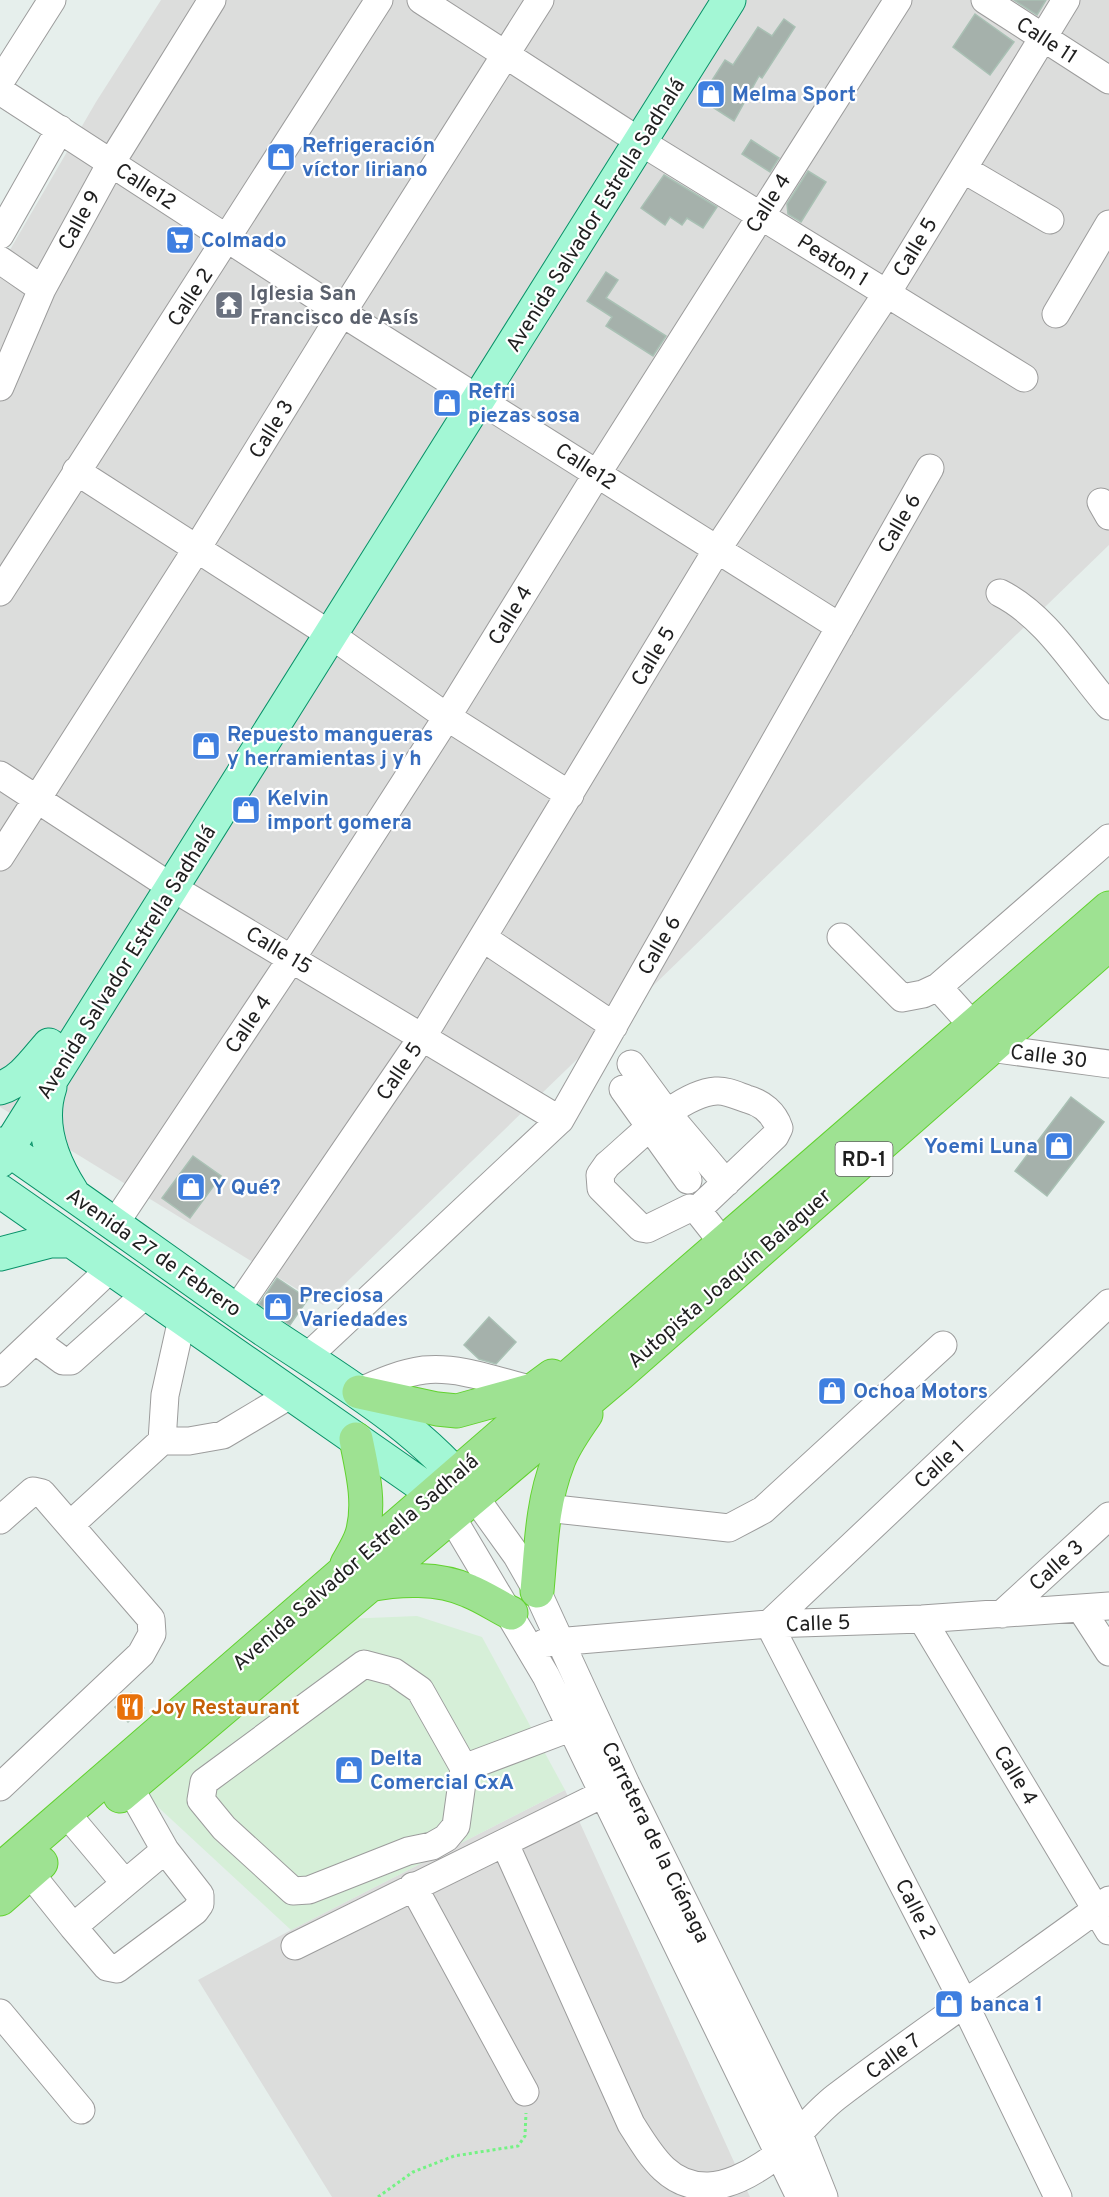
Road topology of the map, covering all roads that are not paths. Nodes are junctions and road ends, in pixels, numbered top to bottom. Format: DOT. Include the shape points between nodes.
graph roads {
  1 [pos="52,0"];
  2 [pos="212,0"];
  3 [pos="379,0"];
  4 [pos="421,0"];
  5 [pos="540,0"];
  6 [pos="707,0"];
  7 [pos="729,0"];
  8 [pos="898,0"];
  9 [pos="985,0"];
  10 [pos="1066,0"];
  11 [pos="1042,38"];
  12 [pos="505,55"];
  13 [pos="1109,80"];
  14 [pos="0,82"];
  15 [pos="0,91"];
  16 [pos="60,129"];
  17 [pos="633,137"];
  18 [pos="111,163"];
  19 [pos="963,169"];
  20 [pos="760,215"];
  21 [pos="1050,220"];
  22 [pos="1109,224"];
  23 [pos="0,235"];
  24 [pos="227,239"];
  25 [pos="0,260"];
  26 [pos="42,289"];
  27 [pos="887,293"];
  28 [pos="342,313"];
  29 [pos="1056,314"];
  30 [pos="1024,378"];
  31 [pos="0,387"];
  32 [pos="473,393"];
  33 [pos="930,468"];
  34 [pos="76,471"];
  35 [pos="597,474"];
  36 [pos="718,548"];
  37 [pos="196,550"];
  38 [pos="0,592"];
  39 [pos="1000,593"];
  40 [pos="840,627"];
  41 [pos="324,630"];
  42 [pos="1109,706"];
  43 [pos="447,717"];
  44 [pos="0,775"];
  45 [pos="570,795"];
  46 [pos="37,800"];
  47 [pos="1109,838"];
  48 [pos="0,857"];
  49 [pos="166,883"];
  50 [pos="1109,908"];
  51 [pos="841,937"];
  52 [pos="483,938"];
  53 [pos="1103,956"];
  54 [pos="292,958"];
  55 [pos="938,987"];
  56 [pos="614,1026"];
  57 [pos="423,1036"];
  58 [pos="981,1037"];
  59 [pos="53,1058"];
  60 [pos="631,1064"];
  61 [pos="1109,1064"];
  62 [pos="0,1088"];
  63 [pos="615,1093"];
  64 [pos="560,1120"];
  65 [pos="652,1127"];
  66 [pos="2,1144"];
  67 [pos="676,1179"];
  68 [pos="726,1183"];
  69 [pos="0,1191"];
  70 [pos="74,1196"];
  71 [pos="697,1210"];
  72 [pos="114,1225"];
  73 [pos="71,1240"];
  74 [pos="723,1243"];
  75 [pos="0,1254"];
  76 [pos="110,1269"];
  77 [pos="146,1294"];
  78 [pos="656,1301"];
  79 [pos="236,1310"];
  80 [pos="1104,1314"];
  81 [pos="182,1319"];
  82 [pos="36,1341"];
  83 [pos="943,1345"];
  84 [pos="306,1358"];
  85 [pos="0,1373"];
  86 [pos="620,1374"];
  87 [pos="359,1392"];
  88 [pos="290,1395"];
  89 [pos="356,1439"];
  90 [pos="162,1441"];
  91 [pos="454,1494"];
  92 [pos="546,1508"];
  93 [pos="1109,1516"];
  94 [pos="0,1520"];
  95 [pos="70,1525"];
  96 [pos="355,1579"];
  97 [pos="537,1591"];
  98 [pos="1109,1606"];
  99 [pos="1081,1609"];
  100 [pos="511,1613"];
  101 [pos="1002,1614"];
  102 [pos="922,1619"];
  103 [pos="769,1624"];
  104 [pos="561,1640"];
  105 [pos="528,1645"];
  106 [pos="1109,1652"];
  107 [pos="570,1728"];
  108 [pos="464,1768"];
  109 [pos="0,1787"];
  110 [pos="130,1788"];
  111 [pos="614,1789"];
  112 [pos="73,1821"];
  113 [pos="505,1844"];
  114 [pos="165,1850"];
  115 [pos="16,1866"];
  116 [pos="124,1882"];
  117 [pos="413,1886"];
  118 [pos="0,1899"];
  119 [pos="1105,1913"];
  120 [pos="73,1927"];
  121 [pos="295,1946"];
  122 [pos="964,2003"];
  123 [pos="0,2013"];
  124 [pos="526,2101"];
  125 [pos="81,2110"];
  126 [pos="799,2134"];
  127 [pos="779,2154"];
  128 [pos="800,2197"];
  129 [pos="824,2197"];
  130 [pos="1058,2197"];
  1 -- 14 [label="street"];
  2 -- 18 [label="street, Calle 9"];
  3 -- 24 [label="street, Calle 2"];
  4 -- 12 [label="street, Peaton 1"];
  5 -- 12 [label="street, Calle 3"];
  6 -- 17 [label="main road, Avenida Salvador Estrella Sadhalá"];
  7 -- 17 [label="main road, Avenida Salvador Estrella Sadhalá"];
  8 -- 20 [label="street, Calle 4"];
  9 -- 11 [label="street, Calle 11"];
  10 -- 11 [label="street, Calle 5"];
  11 -- 13 [label="street, Calle 11"];
  11 -- 19 [label="street, Calle 5"];
  12 -- 17 [label="street, Peaton 1"];
  12 -- 28 [label="street, Calle 3"];
  15 -- 16 [label="street, Calle12"];
  16 -- 18 [label="street, Calle12"];
  16 -- 23 [label="street"];
  17 -- 20 [label="street, Peaton 1"];
  17 -- 32 [label="main road, Avenida Salvador Estrella Sadhalá"];
  18 -- 24 [label="street, Calle12"];
  18 -- 26 [label="street, Calle 9"];
  19 -- 21 [label="street"];
  19 -- 27 [label="street, Calle 5"];
  20 -- 27 [label="street, Peaton 1"];
  20 -- 35 [label="street, Calle 4"];
  22 -- 29 [label="street"];
  24 -- 28 [label="street, Calle12"];
  24 -- 34 [label="street, Calle 2"];
  25 -- 26 [label="street"];
  26 -- 31 [label="street, Calle 9"];
  27 -- 30 [label="street, Peaton 1"];
  27 -- 36 [label="street, Calle 5"];
  28 -- 32 [label="street, Calle12"];
  28 -- 37 [label="street, Calle 3"];
  32 -- 35 [label="street, Calle12"];
  32 -- 41 [label="main road, Avenida Salvador Estrella Sadhalá"];
  33 -- 40 [label="street, Calle 6"];
  34 -- 37 [label="street"];
  34 -- 38 [label="street, Calle 2"];
  35 -- 36 [label="street, Calle12"];
  35 -- 43 [label="street, Calle 4"];
  36 -- 40 [label="street, Calle12"];
  36 -- 45 [label="street, Calle 5"];
  37 -- 41 [label="street"];
  37 -- 46 [label="street, Calle 3"];
  39 -- 42 [label="street" via="1020,603"];
  40 -- 56 [label="street, Calle 6"];
  41 -- 43 [label="street"];
  41 -- 49 [label="main road, Avenida Salvador Estrella Sadhalá"];
  43 -- 45 [label="street"];
  43 -- 54 [label="street, Calle 4"];
  44 -- 46 [label="street, Calle 15"];
  45 -- 52 [label="street, Calle 5"];
  46 -- 48 [label="street, Calle 3"];
  46 -- 49 [label="street, Calle 15"];
  47 -- 55 [label="street"];
  49 -- 54 [label="street, Calle 15"];
  49 -- 59 [label="main road, Avenida Salvador Estrella Sadhalá"];
  50 -- 58 [label="highway, Autopista Joaquín Balaguer / RD-1"];
  51 -- 55 [label="street" via="902,998"];
  52 -- 56 [label="street"];
  52 -- 57 [label="street, Calle 5"];
  53 -- 58 [label="highway, Autopista Joaquín Balaguer / RD-1"];
  54 -- 57 [label="street, Calle 15"];
  54 -- 72 [label="street, Calle 4"];
  55 -- 58 [label="street"];
  56 -- 64 [label="street, Calle 6"];
  57 -- 64 [label="street, Calle 15"];
  57 -- 79 [label="street, Calle 5"];
  58 -- 61 [label="street, Calle 30"];
  58 -- 74 [label="highway, Autopista Joaquín Balaguer / RD-1"];
  58 -- 86 [label="highway, Autopista Joaquín Balaguer / RD-1"];
  59 -- 62 [label="main road"];
  59 -- 66 [label="main road, Avenida Salvador Estrella Sadhalá"];
  59 -- 70 [label="main road" via="45,1112 47,1134 62,1177"];
  60 -- 65 [label="street"];
  63 -- 65 [label="street"];
  64 -- 84 [label="street, Calle 6"];
  65 -- 67 [label="street"];
  65 -- 68 [label="street"];
  65 -- 68 [label="street" via="696,1095 718,1090 757,1102 776,1118 779,1128"];
  65 -- 71 [label="street" via="607,1164 600,1175 601,1188 644,1229 680,1210"];
  66 -- 70 [label="main road, Avenida 27 de Febrero"];
  68 -- 71 [label="street"];
  69 -- 73 [label="main road, Avenida 27 de Febrero"];
  70 -- 72 [label="main road, Avenida 27 de Febrero"];
  71 -- 74 [label="street"];
  72 -- 79 [label="main road, Avenida 27 de Febrero"];
  73 -- 75 [label="main road" via="50,1241"];
  73 -- 76 [label="main road, Avenida 27 de Febrero"];
  74 -- 78 [label="highway, Autopista Joaquín Balaguer / RD-1"];
  76 -- 77 [label="main road, Avenida 27 de Febrero"];
  76 -- 82 [label="street"];
  77 -- 81 [label="main road, Avenida 27 de Febrero"];
  77 -- 82 [label="street" via="71,1361 63,1361"];
  78 -- 87 [label="highway" via="533,1390 457,1411"];
  78 -- 91 [label="highway, Avenida Salvador Estrella Sadhalá"];
  79 -- 84 [label="main road, Avenida 27 de Febrero"];
  80 -- 103 [label="street, Calle 1"];
  81 -- 88 [label="main road, Avenida 27 de Febrero"];
  81 -- 90 [label="street" via="165,1395"];
  82 -- 85 [label="street"];
  83 -- 92 [label="street" via="763,1509 729,1528"];
  84 -- 87 [label="main road, Avenida 27 de Febrero"];
  86 -- 91 [label="highway, Avenida Salvador Estrella Sadhalá"];
  86 -- 92 [label="highway" via="590,1408 558,1459"];
  87 -- 91 [label="main road, Avenida 27 de Febrero"];
  88 -- 89 [label="main road, Avenida 27 de Febrero"];
  88 -- 90 [label="street" via="222,1435"];
  89 -- 91 [label="main road, Avenida 27 de Febrero"];
  89 -- 96 [label="highway" via="366,1484"];
  90 -- 95 [label="street"];
  91 -- 96 [label="highway, Avenida Salvador Estrella Sadhalá"];
  91 -- 97 [label="street, Carretera de la Ciénaga" via="517,1556"];
  91 -- 100 [label="street, Carretera de la Ciénaga"];
  92 -- 97 [label="highway"];
  93 -- 101 [label="street, Calle 3"];
  94 -- 95 [label="street" via="33,1491 42,1493"];
  95 -- 109 [label="street" via="151,1619 152,1634 141,1654"];
  96 -- 100 [label="highway" via="396,1579 467,1589"];
  96 -- 110 [label="highway, Avenida Salvador Estrella Sadhalá"];
  96 -- 112 [label="highway, Avenida Salvador Estrella Sadhalá"];
  97 -- 104 [label="street, Carretera de la Ciénaga"];
  98 -- 99 [label="street, Calle 5"];
  99 -- 101 [label="street, Calle 5"];
  99 -- 106 [label="street"];
  100 -- 105 [label="street, Carretera de la Ciénaga"];
  101 -- 102 [label="street, Calle 5"];
  102 -- 103 [label="street, Calle 5"];
  102 -- 119 [label="street, Calle 4"];
  103 -- 104 [label="street, Calle 5"];
  103 -- 122 [label="street, Calle 2"];
  104 -- 105 [label="street, Calle 5"];
  104 -- 111 [label="street, Carretera de la Ciénaga"];
  105 -- 107 [label="street, Carretera de la Ciénaga"];
  107 -- 108 [label="street"];
  107 -- 111 [label="street, Carretera de la Ciénaga"];
  108 -- 108 [label="street" via="420,1690 394,1672 364,1664 204,1782 201,1800 224,1828 293,1891 309,1890 446,1838 456,1826"];
  110 -- 112 [label="highway, Avenida Salvador Estrella Sadhalá"];
  110 -- 114 [label="street"];
  111 -- 113 [label="street"];
  111 -- 126 [label="street, Carretera de la Ciénaga"];
  111 -- 127 [label="street, Carretera de la Ciénaga"];
  112 -- 115 [label="highway, Avenida Salvador Estrella Sadhalá"];
  112 -- 116 [label="street"];
  113 -- 117 [label="street"];
  113 -- 127 [label="street, Calle 7" via="631,2124 663,2169 689,2185 710,2187 731,2181"];
  114 -- 116 [label="street"];
  114 -- 120 [label="street" via="200,1895 195,1911 117,1969 107,1967"];
  115 -- 118 [label="highway, Avenida Salvador Estrella Sadhalá"];
  115 -- 120 [label="street"];
  116 -- 120 [label="street"];
  117 -- 121 [label="street"];
  117 -- 124 [label="street"];
  119 -- 122 [label="street, Calle 7"];
  122 -- 126 [label="street, Calle 7" via="834,2099"];
  122 -- 130 [label="street, Calle 2"];
  123 -- 125 [label="street"];
  126 -- 127 [label="street, Calle 7"];
  126 -- 129 [label="street, Carretera de la Ciénaga"];
  127 -- 128 [label="street, Carretera de la Ciénaga"];
}
